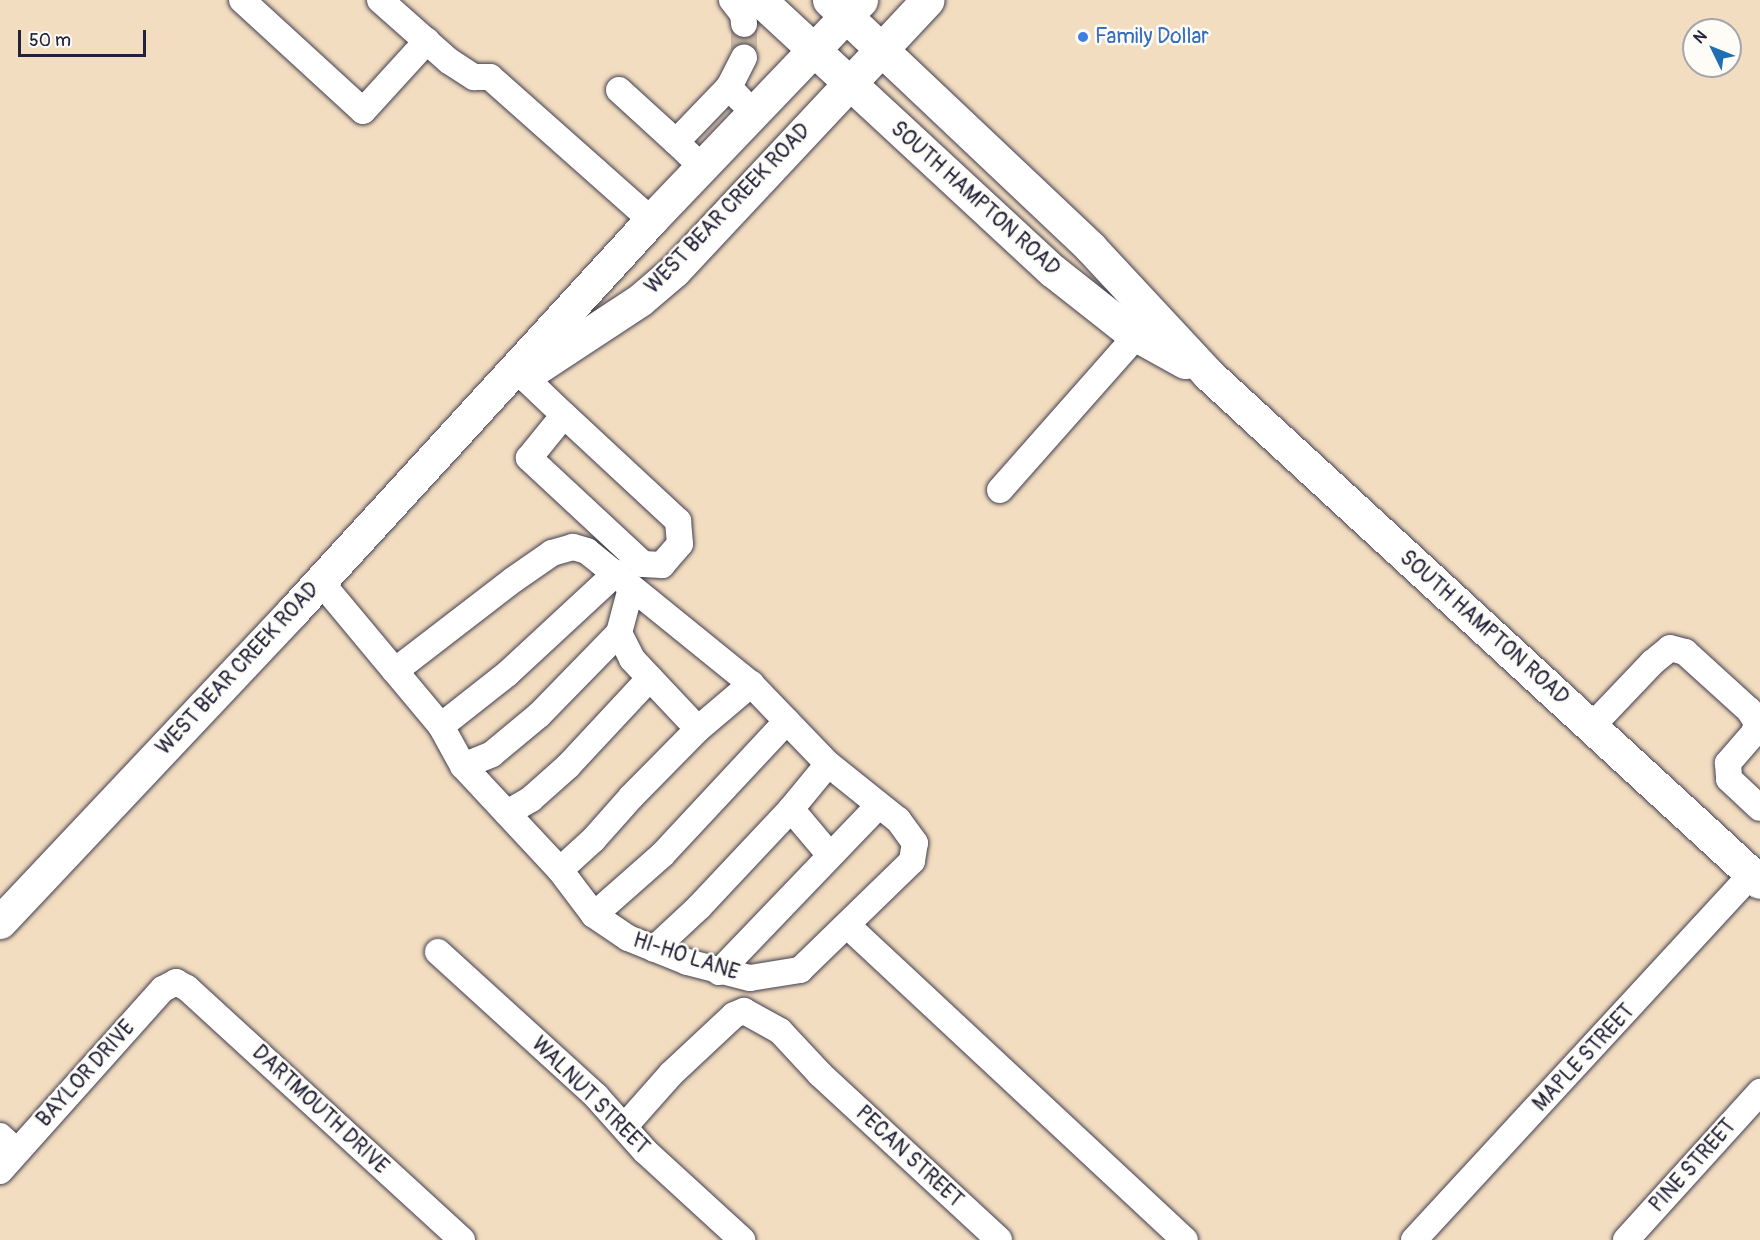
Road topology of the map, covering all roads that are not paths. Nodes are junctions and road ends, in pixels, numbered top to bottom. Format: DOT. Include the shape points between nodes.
graph roads {
  1 [pos="242,0"];
  2 [pos="380,0"];
  3 [pos="732,0"];
  4 [pos="927,0"];
  5 [pos="846,5"];
  6 [pos="752,12"];
  7 [pos="427,41"];
  8 [pos="814,50"];
  9 [pos="882,51"];
  10 [pos="744,58"];
  11 [pos="848,84"];
  12 [pos="729,87"];
  13 [pos="619,90"];
  14 [pos="754,112"];
  15 [pos="675,142"];
  16 [pos="702,167"];
  17 [pos="651,219"];
  18 [pos="1137,335"];
  19 [pos="1208,374"];
  20 [pos="523,376"];
  21 [pos="474,414"];
  22 [pos="564,415"];
  23 [pos="1000,490"];
  24 [pos="624,580"];
  25 [pos="320,581"];
  26 [pos="619,633"];
  27 [pos="395,671"];
  28 [pos="650,678"];
  29 [pos="751,684"];
  30 [pos="787,722"];
  31 [pos="441,726"];
  32 [pos="1592,726"];
  33 [pos="698,729"];
  34 [pos="828,764"];
  35 [pos="462,766"];
  36 [pos="879,805"];
  37 [pos="1760,808"];
  38 [pos="791,809"];
  39 [pos="507,813"];
  40 [pos="829,854"];
  41 [pos="560,870"];
  42 [pos="1755,871"];
  43 [pos="594,915"];
  44 [pos="0,921"];
  45 [pos="847,925"];
  46 [pos="654,949"];
  47 [pos="438,952"];
  48 [pos="720,972"];
  49 [pos="176,982"];
  50 [pos="1760,1092"];
  51 [pos="625,1126"];
  52 [pos="8,1143"];
  53 [pos="0,1171"];
  54 [pos="462,1240"];
  55 [pos="742,1240"];
  56 [pos="999,1240"];
  57 [pos="1185,1240"];
  58 [pos="1414,1240"];
  59 [pos="1626,1240"];
  1 -- 7 [label="street" via="363,111"];
  2 -- 7 [label="street"];
  3 -- 6 [label="street" via="743,14"];
  4 -- 9 [label="main road, WEST BEAR CREEK ROAD"];
  5 -- 8 [label="main road, WEST BEAR CREEK ROAD"];
  5 -- 9 [label="main road, SOUTH HAMPTON ROAD"];
  6 -- 8 [label="main road, SOUTH HAMPTON ROAD"];
  7 -- 17 [label="street" via="474,77 490,77"];
  8 -- 11 [label="main road, SOUTH HAMPTON ROAD"];
  8 -- 14 [label="main road, WEST BEAR CREEK ROAD"];
  9 -- 11 [label="main road, WEST BEAR CREEK ROAD"];
  9 -- 19 [label="main road, SOUTH HAMPTON ROAD" via="1091,248"];
  10 -- 12 [label="street"];
  11 -- 18 [label="main road, SOUTH HAMPTON ROAD" via="1053,271"];
  11 -- 20 [label="main road, WEST BEAR CREEK ROAD" via="674,271 640,300"];
  12 -- 14 [label="street"];
  12 -- 15 [label="street"];
  13 -- 15 [label="street"];
  14 -- 16 [label="main road, WEST BEAR CREEK ROAD"];
  15 -- 16 [label="street"];
  16 -- 17 [label="main road, WEST BEAR CREEK ROAD"];
  17 -- 21 [label="main road, WEST BEAR CREEK ROAD"];
  18 -- 19 [label="main road, SOUTH HAMPTON ROAD"];
  18 -- 23 [label="street"];
  19 -- 32 [label="main road, SOUTH HAMPTON ROAD"];
  20 -- 21 [label="main road, WEST BEAR CREEK ROAD"];
  20 -- 22 [label="street"];
  21 -- 25 [label="main road, WEST BEAR CREEK ROAD"];
  22 -- 22 [label="street" via="678,521 680,544 662,565 643,564 528,458"];
  24 -- 26 [label="street"];
  24 -- 27 [label="street" via="587,551 573,547 552,553"];
  24 -- 29 [label="street"];
  24 -- 31 [label="street"];
  25 -- 27 [label="street, HI-HO LANE"];
  25 -- 44 [label="main road, WEST BEAR CREEK ROAD"];
  26 -- 28 [label="street" via="632,659"];
  26 -- 35 [label="street" via="539,715 492,754"];
  27 -- 31 [label="street, HI-HO LANE"];
  28 -- 33 [label="street"];
  28 -- 39 [label="street" via="568,766 531,799"];
  29 -- 30 [label="street"];
  29 -- 33 [label="street"];
  30 -- 34 [label="street"];
  30 -- 43 [label="street" via="662,855"];
  31 -- 35 [label="street, HI-HO LANE"];
  32 -- 37 [label="street" via="1670,648 1685,652 1749,710 1757,723 1754,733 1728,763 1729,779"];
  32 -- 42 [label="main road, SOUTH HAMPTON ROAD"];
  33 -- 41 [label="street"];
  34 -- 36 [label="street"];
  34 -- 38 [label="street"];
  35 -- 39 [label="street, HI-HO LANE"];
  36 -- 40 [label="street"];
  36 -- 45 [label="street, HI-HO LANE" via="898,820 915,843 912,861"];
  38 -- 40 [label="street"];
  38 -- 46 [label="street"];
  39 -- 41 [label="street, HI-HO LANE"];
  40 -- 48 [label="street"];
  41 -- 43 [label="street, HI-HO LANE"];
  42 -- 58 [label="street, MAPLE STREET"];
  43 -- 46 [label="street, HI-HO LANE" via="617,933"];
  45 -- 48 [label="street, HI-HO LANE" via="800,970 750,978"];
  45 -- 57 [label="street"];
  46 -- 48 [label="street, HI-HO LANE"];
  47 -- 51 [label="street, WALNUT STREET"];
  49 -- 52 [label="street, BAYLOR DRIVE" via="163,989"];
  49 -- 54 [label="street, DARTMOUTH DRIVE"];
  50 -- 59 [label="street, PINE STREET"];
  51 -- 55 [label="street, WALNUT STREET" via="645,1151"];
  51 -- 56 [label="street, PECAN STREET" via="671,1074 734,1015 744,1011 780,1031 820,1074"];
  52 -- 53 [label="street, BAYLOR DRIVE"];
}
